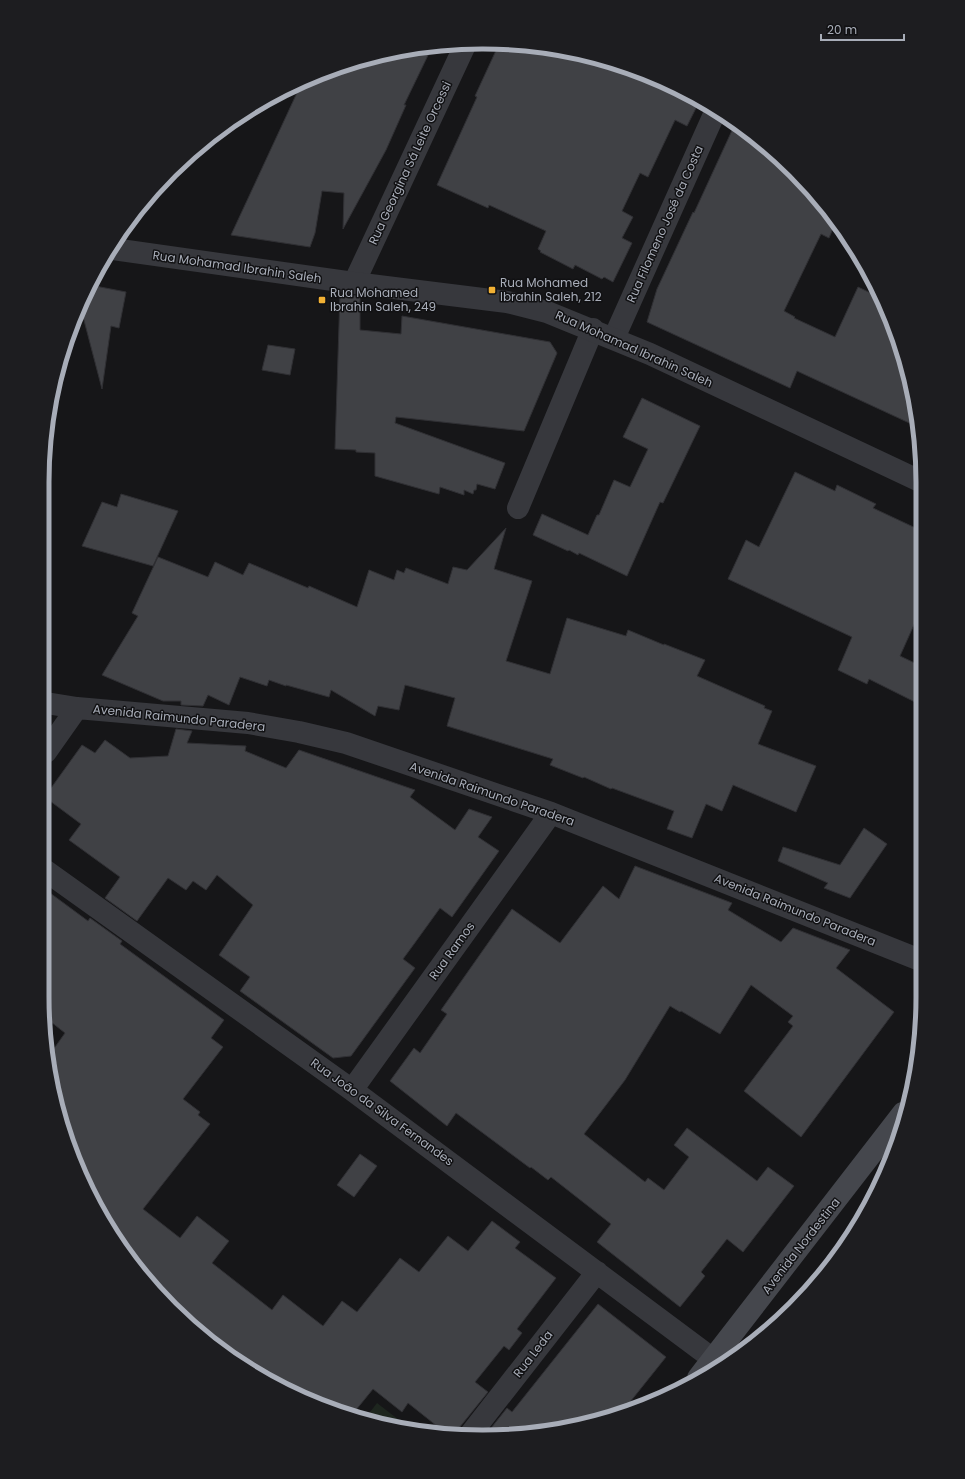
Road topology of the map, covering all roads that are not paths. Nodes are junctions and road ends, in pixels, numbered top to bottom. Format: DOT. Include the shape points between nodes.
graph roads {
  1 [pos="463,50"];
  2 [pos="713,116"];
  3 [pos="117,250"];
  4 [pos="354,283"];
  5 [pos="593,329"];
  6 [pos="614,338"];
  7 [pos="916,479"];
  8 [pos="518,508"];
  9 [pos="49,703"];
  10 [pos="77,708"];
  11 [pos="49,748"];
  12 [pos="551,813"];
  13 [pos="49,873"];
  14 [pos="916,958"];
  15 [pos="352,1090"];
  16 [pos="898,1120"];
  17 [pos="597,1272"];
  18 [pos="713,1359"];
  19 [pos="706,1367"];
  20 [pos="474,1430"];
  1 -- 4 [label="street, Rua Georgina Sá Leite Orcessi"];
  2 -- 6 [label="street, Rua Filomeno José da Costa"];
  3 -- 4 [label="street, Rua Mohamad Ibrahin Saleh"];
  4 -- 5 [label="street, Rua Mohamad Ibrahin Saleh" via="507,302 547,312"];
  5 -- 6 [label="street, Rua Mohamad Ibrahin Saleh"];
  5 -- 8 [label="street"];
  6 -- 7 [label="street, Rua Mohamad Ibrahin Saleh"];
  9 -- 10 [label="street, Avenida Raimundo Paradera"];
  10 -- 11 [label="street"];
  10 -- 12 [label="street, Avenida Raimundo Paradera" via="248,723 299,732 346,743"];
  12 -- 14 [label="street, Avenida Raimundo Paradera"];
  12 -- 15 [label="street, Rua Ramos"];
  13 -- 15 [label="street, Rua João da Silva Fernandes"];
  15 -- 17 [label="street, Rua João da Silva Fernandes"];
  16 -- 18 [label="main road, Avenida Nordestina"];
  17 -- 18 [label="street, Rua João da Silva Fernandes"];
  17 -- 20 [label="street, Rua Leda"];
  18 -- 19 [label="main road, Avenida Nordestina"];
}
